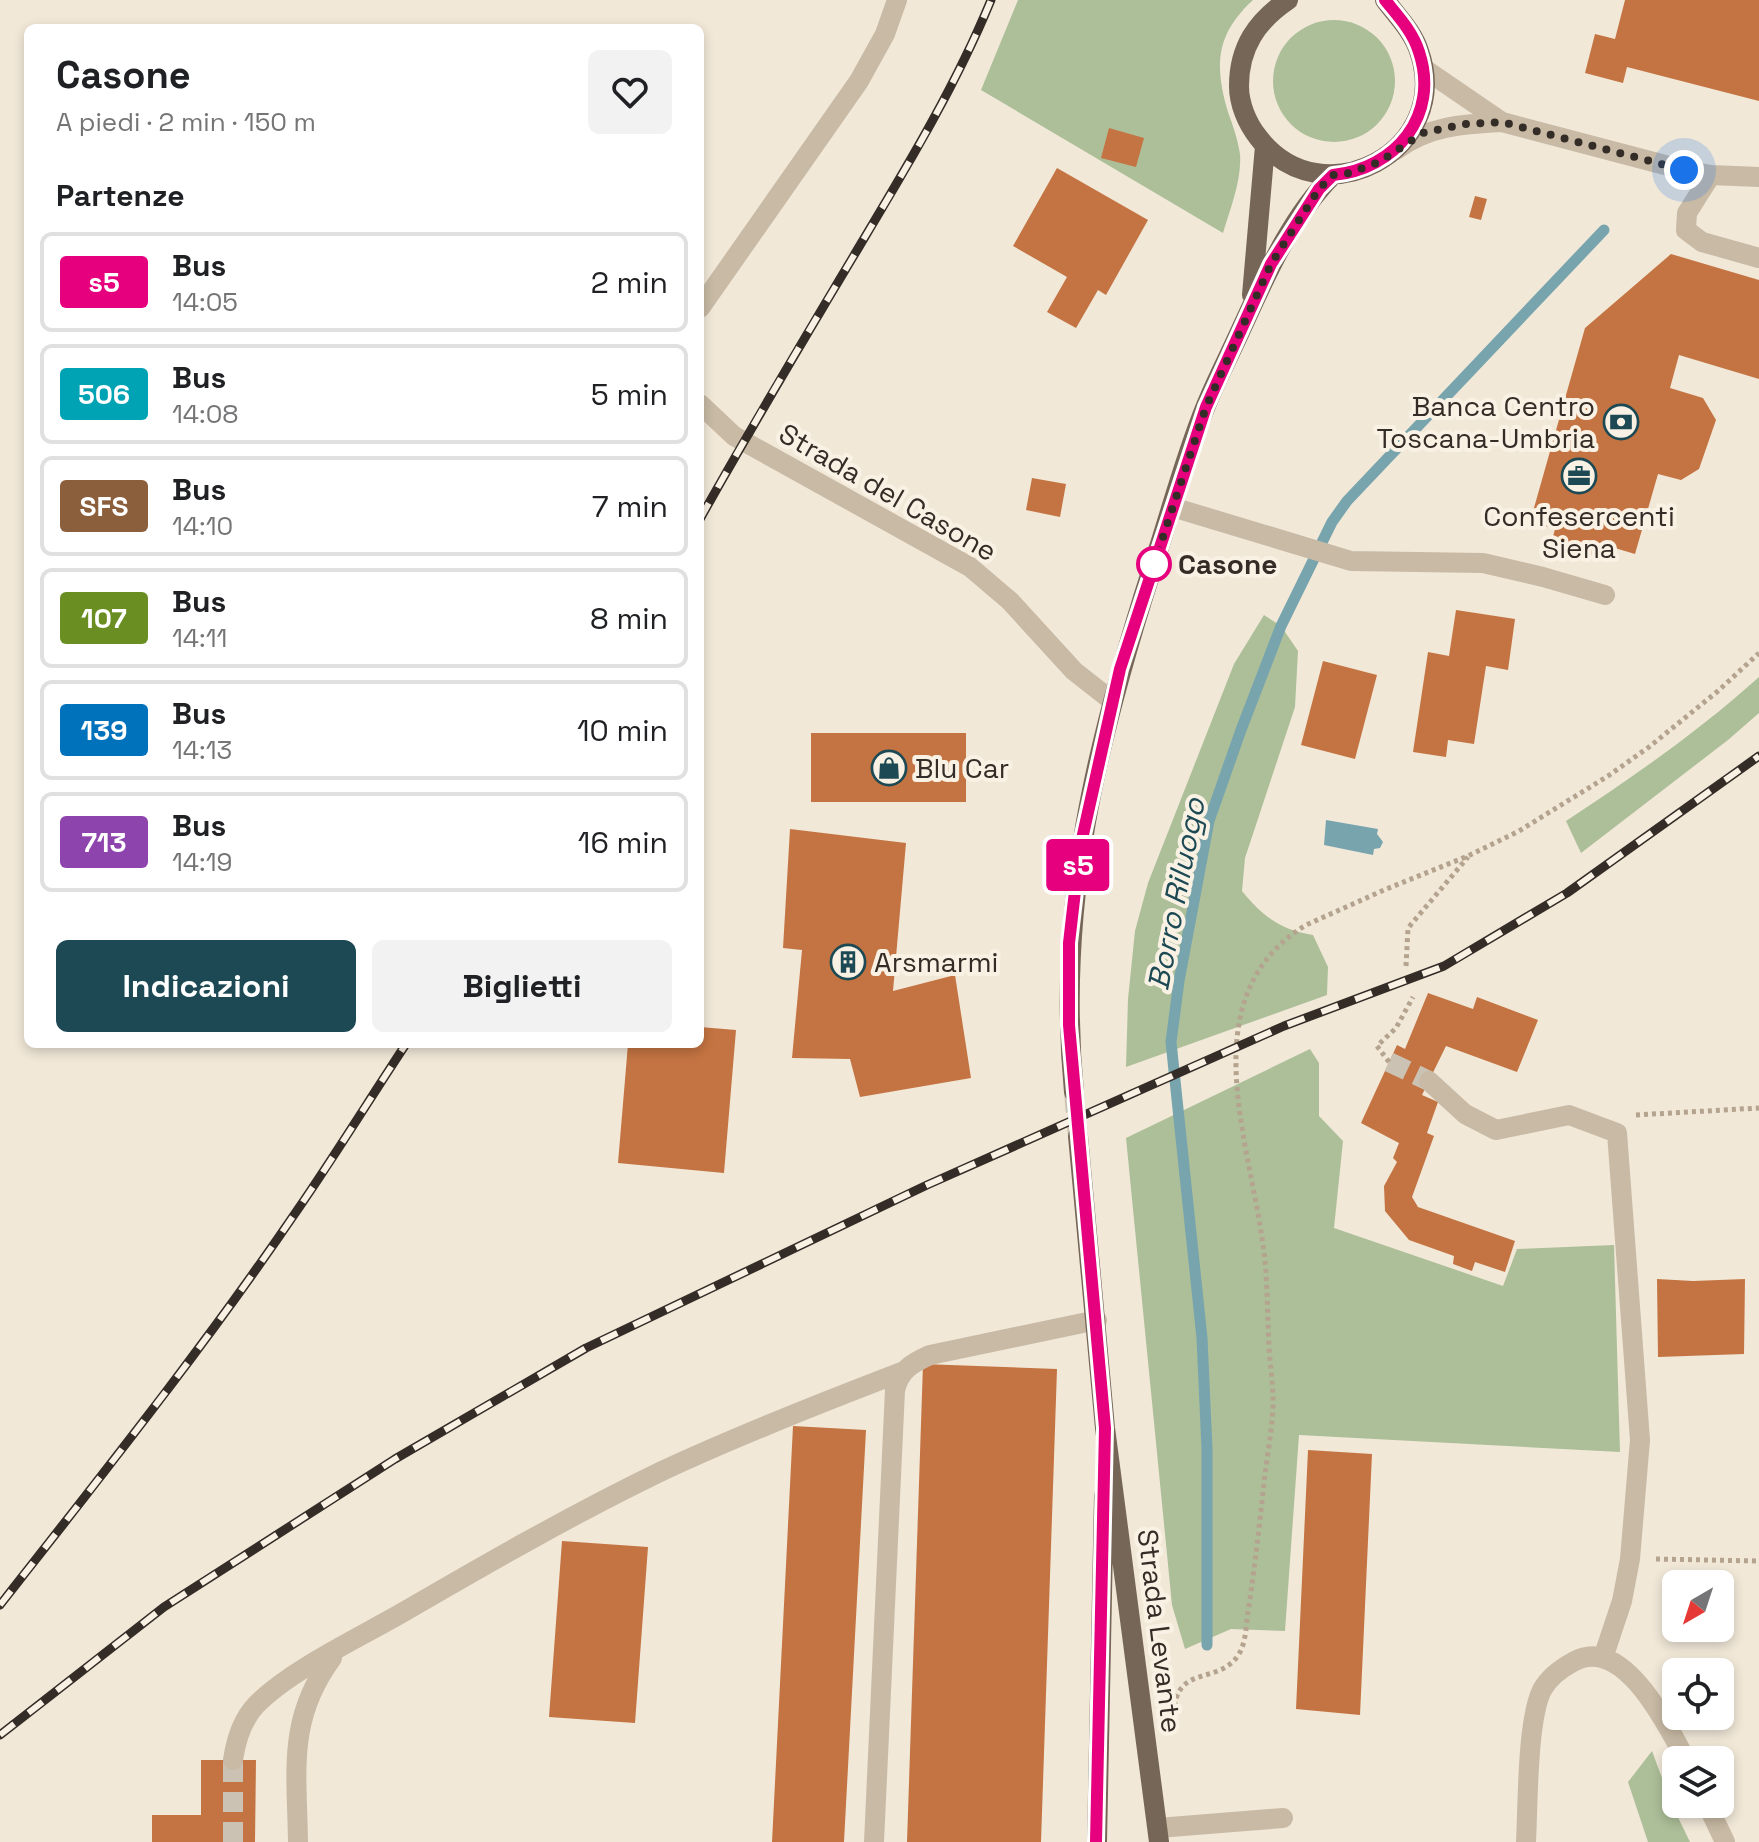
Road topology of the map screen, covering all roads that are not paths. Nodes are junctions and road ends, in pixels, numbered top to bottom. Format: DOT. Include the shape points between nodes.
graph roads {
  1 [pos="897,0"];
  2 [pos="1288,0"];
  3 [pos="1385,0"];
  4 [pos="1423,68"];
  5 [pos="1502,122"];
  6 [pos="1265,146"];
  7 [pos="1393,152"];
  8 [pos="1333,175"];
  9 [pos="1711,175"];
  10 [pos="1759,177"];
  11 [pos="1759,258"];
  12 [pos="704,302"];
  13 [pos="1250,311"];
  14 [pos="704,408"];
  15 [pos="1172,507"];
  16 [pos="1605,595"];
  17 [pos="1111,700"];
  18 [pos="1429,1081"];
  19 [pos="1074,1092"];
  20 [pos="1078,1136"];
  21 [pos="1097,1320"];
  22 [pos="904,1371"];
  23 [pos="1105,1428"];
  24 [pos="338,1650"];
  25 [pos="1603,1658"];
  26 [pos="1678,1746"];
  27 [pos="233,1760"];
  28 [pos="1283,1818"];
  29 [pos="1714,1818"];
  30 [pos="1159,1835"];
  31 [pos="298,1842"];
  32 [pos="874,1842"];
  33 [pos="1097,1842"];
  34 [pos="1526,1842"];
  35 [pos="1725,1842"];
  1 -- 12 [label="street" via="859,81"];
  2 -- 6 [label="main road" via="1255,30 1239,70 1243,111"];
  3 -- 4 [label="main road" via="1411,33"];
  4 -- 5 [label="street"];
  4 -- 7 [label="main road" via="1422,105"];
  5 -- 7 [label="street" via="1423,133"];
  5 -- 9 [label="street"];
  6 -- 8 [label="main road" via="1303,170"];
  6 -- 13 [label="main road"];
  7 -- 8 [label="main road" via="1365,168"];
  8 -- 13 [label="main road" via="1278,253"];
  9 -- 10 [label="street"];
  9 -- 11 [label="street" via="1687,213 1686,230 1702,242"];
  13 -- 15 [label="main road" via="1206,407"];
  14 -- 17 [label="street, Strada del Casone" via="734,436 970,567 1010,601 1074,671"];
  15 -- 16 [label="street" via="1351,561 1483,563"];
  15 -- 17 [label="main road"];
  17 -- 19 [label="main road" via="1083,832 1069,943"];
  18 -- 25 [label="street" via="1465,1114 1496,1130 1569,1115 1617,1133 1640,1440 1630,1559"];
  20 -- 21 [label="main road, Strada Levante"];
  21 -- 22 [label="street" via="930,1355"];
  21 -- 23 [label="main road, Strada Levante"];
  22 -- 24 [label="street" via="661,1472"];
  22 -- 32 [label="street" via="895,1390"];
  23 -- 30 [label="main road, Strada Levante"];
  23 -- 33 [label="main road, Strada Levante"];
  24 -- 27 [label="street" via="256,1706 241,1728"];
  24 -- 31 [label="street" via="321,1673 299,1724"];
  25 -- 26 [label="street" via="1633,1678 1658,1708"];
  25 -- 34 [label="street" via="1578,1659 1556,1672 1542,1691 1534,1719"];
  28 -- 30 [label="street"];
  29 -- 35 [label="street"];
}
